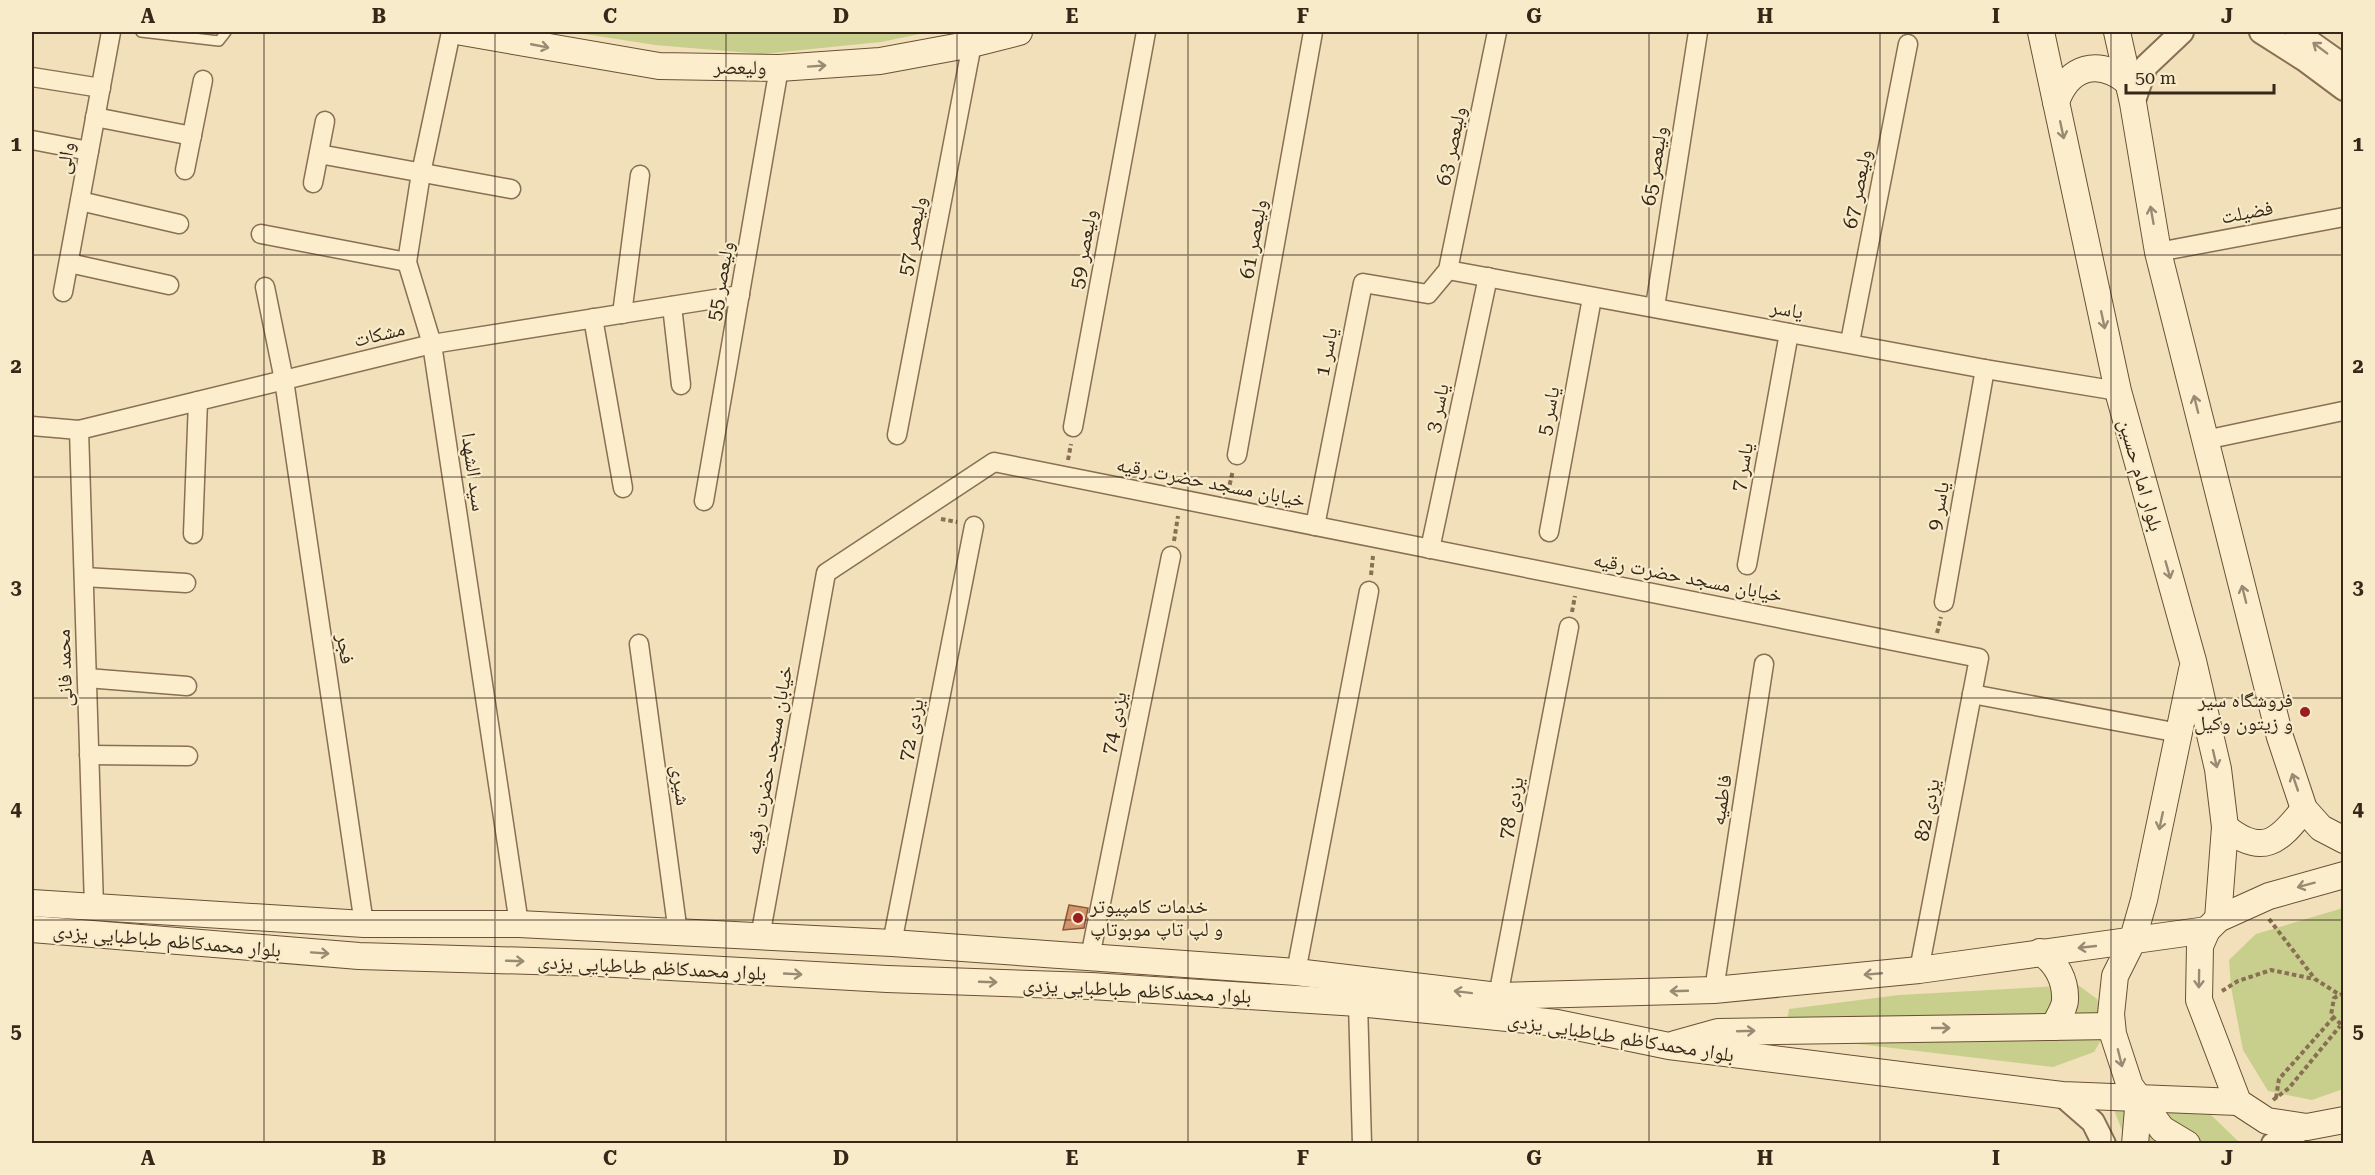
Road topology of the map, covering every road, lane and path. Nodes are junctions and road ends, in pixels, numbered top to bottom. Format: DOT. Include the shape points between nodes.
graph roads {
  1 [pos="111,32"];
  2 [pos="141,32"];
  3 [pos="226,32"];
  4 [pos="451,32"];
  5 [pos="462,32"];
  6 [pos="1019,32"];
  7 [pos="1146,32"];
  8 [pos="1313,32"];
  9 [pos="1497,32"];
  10 [pos="1698,32"];
  11 [pos="2041,32"];
  12 [pos="2117,32"];
  13 [pos="2182,32"];
  14 [pos="2261,32"];
  15 [pos="2296,32"];
  16 [pos="1908,44"];
  17 [pos="972,45"];
  18 [pos="2343,66"];
  19 [pos="779,68"];
  20 [pos="32,76"];
  21 [pos="203,80"];
  22 [pos="100,88"];
  23 [pos="2343,89"];
  24 [pos="2130,92"];
  25 [pos="2056,102"];
  26 [pos="95,117"];
  27 [pos="325,121"];
  28 [pos="192,136"];
  29 [pos="32,140"];
  30 [pos="89,151"];
  31 [pos="319,154"];
  32 [pos="185,170"];
  33 [pos="421,173"];
  34 [pos="639,175"];
  35 [pos="313,183"];
  36 [pos="512,189"];
  37 [pos="80,201"];
  38 [pos="2343,217"];
  39 [pos="179,224"];
  40 [pos="261,234"];
  41 [pos="2158,252"];
  42 [pos="406,262"];
  43 [pos="69,263"];
  44 [pos="1448,270"];
  45 [pos="1488,277"];
  46 [pos="169,285"];
  47 [pos="265,287"];
  48 [pos="63,292"];
  49 [pos="740,295"];
  50 [pos="1592,298"];
  51 [pos="672,306"];
  52 [pos="1655,307"];
  53 [pos="622,314"];
  54 [pos="593,318"];
  55 [pos="1789,333"];
  56 [pos="1850,342"];
  57 [pos="432,344"];
  58 [pos="1985,369"];
  59 [pos="284,380"];
  60 [pos="681,385"];
  61 [pos="2118,391"];
  62 [pos="198,401"];
  63 [pos="2343,411"];
  64 [pos="32,426"];
  65 [pos="1074,427"];
  66 [pos="79,430"];
  67 [pos="897,435"];
  68 [pos="2205,440"];
  69 [pos="1237,455"];
  70 [pos="1065,476"];
  71 [pos="623,488"];
  72 [pos="1181,499"];
  73 [pos="704,501"];
  74 [pos="1225,507"];
  75 [pos="917,513"];
  76 [pos="974,526"];
  77 [pos="1315,526"];
  78 [pos="1549,532"];
  79 [pos="193,534"];
  80 [pos="1376,538"];
  81 [pos="1430,549"];
  82 [pos="1171,556"];
  83 [pos="1747,566"];
  84 [pos="84,577"];
  85 [pos="1578,578"];
  86 [pos="186,584"];
  87 [pos="1369,591"];
  88 [pos="1944,602"];
  89 [pos="1569,627"];
  90 [pos="639,644"];
  91 [pos="1933,649"];
  92 [pos="1978,658"];
  93 [pos="2193,661"];
  94 [pos="1764,664"];
  95 [pos="87,678"];
  96 [pos="187,686"];
  97 [pos="1972,694"];
  98 [pos="2179,733"];
  99 [pos="89,755"];
  100 [pos="188,756"];
  101 [pos="2304,808"];
  102 [pos="2225,827"];
  103 [pos="2343,840"];
  104 [pos="2343,875"];
  105 [pos="2256,901"];
  106 [pos="32,903"];
  107 [pos="93,906"];
  108 [pos="196,913"];
  109 [pos="235,915"];
  110 [pos="364,924"];
  111 [pos="519,924"];
  112 [pos="2213,925"];
  113 [pos="32,929"];
  114 [pos="678,933"];
  115 [pos="760,936"];
  116 [pos="2132,942"];
  117 [pos="892,943"];
  118 [pos="194,944"];
  119 [pos="234,946"];
  120 [pos="2040,952"];
  121 [pos="1090,957"];
  122 [pos="1919,969"];
  123 [pos="1296,972"];
  124 [pos="2315,979"];
  125 [pos="1714,990"];
  126 [pos="2342,994"];
  127 [pos="1498,996"];
  128 [pos="1358,1004"];
  129 [pos="2200,1005"];
  130 [pos="2333,1018"];
  131 [pos="2112,1026"];
  132 [pos="2342,1026"];
  133 [pos="2054,1027"];
  134 [pos="1669,1046"];
  135 [pos="2062,1095"];
  136 [pos="2139,1097"];
  137 [pos="2257,1105"];
  138 [pos="2343,1120"];
  139 [pos="2307,1127"];
  140 [pos="1362,1143"];
  141 [pos="2104,1143"];
  142 [pos="2135,1143"];
  143 [pos="2187,1143"];
  144 [pos="2273,1143"];
  1 -- 22 [label="street, والی"];
  2 -- 3 [label="lane" via="219,41"];
  4 -- 33 [label="street, سید الشهدا"];
  5 -- 19 [label="main road, ولیعصر, one-way" via="659,66"];
  6 -- 17 [label="main road, ولیعصر"];
  7 -- 65 [label="street, ولیعصر 59"];
  8 -- 69 [label="street, ولیعصر 61"];
  9 -- 44 [label="street, ولیعصر 63"];
  10 -- 52 [label="street, ولیعصر 65"];
  11 -- 25 [label="main road, بلوار امام حسین"];
  12 -- 24 [label="main road"];
  13 -- 24 [label="street" via="2146,66"];
  14 -- 23 [label="street"];
  18 -- 15 [label="street, one-way"];
  16 -- 56 [label="street, ولیعصر 67"];
  19 -- 17 [label="main road, ولیعصر, one-way" via="880,61"];
  17 -- 67 [label="street, ولیعصر 57"];
  19 -- 49 [label="street, ولیعصر 55"];
  20 -- 22 [label="street"];
  21 -- 28 [label="street"];
  22 -- 26 [label="street, والی"];
  24 -- 25 [label="main road" via="2116,72 2086,69 2061,88"];
  41 -- 24 [label="main road, one-way"];
  25 -- 61 [label="main road, بلوار امام حسین, one-way"];
  26 -- 28 [label="street"];
  26 -- 30 [label="street, والی"];
  27 -- 31 [label="street"];
  28 -- 32 [label="street"];
  29 -- 30 [label="street"];
  30 -- 37 [label="street, والی"];
  31 -- 33 [label="street"];
  31 -- 35 [label="street"];
  33 -- 36 [label="street"];
  33 -- 42 [label="street, سید الشهدا"];
  34 -- 53 [label="street"];
  37 -- 39 [label="street"];
  37 -- 43 [label="street, والی"];
  38 -- 41 [label="street, فضیلت"];
  40 -- 42 [label="street"];
  68 -- 41 [label="main road, one-way"];
  42 -- 57 [label="street, سید الشهدا"];
  43 -- 46 [label="street"];
  43 -- 48 [label="street, والی"];
  44 -- 45 [label="street, یاسر"];
  44 -- 77 [label="street, یاسر 1" via="1428,294 1363,283"];
  45 -- 50 [label="street, یاسر"];
  45 -- 81 [label="street, یاسر 3"];
  47 -- 59 [label="street, فجر"];
  49 -- 51 [label="street, مشکات"];
  49 -- 73 [label="street, ولیعصر 55"];
  50 -- 52 [label="street, یاسر"];
  50 -- 78 [label="street, یاسر 5"];
  51 -- 53 [label="street, مشکات"];
  51 -- 60 [label="street"];
  52 -- 55 [label="street, یاسر"];
  53 -- 54 [label="street, مشکات"];
  54 -- 57 [label="street, مشکات"];
  54 -- 71 [label="street"];
  55 -- 56 [label="street, یاسر"];
  55 -- 83 [label="street, یاسر 7"];
  56 -- 58 [label="street, یاسر"];
  57 -- 59 [label="street, مشکات"];
  57 -- 111 [label="street, سید الشهدا"];
  58 -- 61 [label="street, یاسر"];
  58 -- 88 [label="street, یاسر 9"];
  59 -- 62 [label="street, مشکات"];
  59 -- 110 [label="street, فجر"];
  61 -- 93 [label="main road, بلوار امام حسین, one-way"];
  62 -- 66 [label="street, مشکات"];
  62 -- 79 [label="street"];
  63 -- 68 [label="street"];
  64 -- 66 [label="street, مشکات"];
  65 -- 70 [label="path"];
  66 -- 84 [label="street, محمد فانی"];
  101 -- 68 [label="main road, one-way" via="2280,737"];
  69 -- 74 [label="path"];
  70 -- 72 [label="street, خیابان مسجد حضرت رقیه"];
  70 -- 75 [label="street, خیابان مسجد حضرت رقیه" via="994,462"];
  72 -- 74 [label="street, خیابان مسجد حضرت رقیه"];
  72 -- 82 [label="path"];
  74 -- 77 [label="street, خیابان مسجد حضرت رقیه"];
  75 -- 76 [label="path"];
  75 -- 115 [label="street, خیابان مسجد حضرت رقیه" via="826,573"];
  76 -- 117 [label="street, یزدی 72"];
  77 -- 80 [label="street, خیابان مسجد حضرت رقیه"];
  80 -- 81 [label="street, خیابان مسجد حضرت رقیه"];
  80 -- 87 [label="path"];
  81 -- 85 [label="street, خیابان مسجد حضرت رقیه"];
  82 -- 121 [label="street, یزدی 74"];
  84 -- 86 [label="street"];
  84 -- 95 [label="street, محمد فانی"];
  85 -- 89 [label="path"];
  85 -- 91 [label="street, خیابان مسجد حضرت رقیه"];
  87 -- 123 [label="street"];
  88 -- 91 [label="path"];
  89 -- 127 [label="street, یزدی 78"];
  90 -- 114 [label="street, شیری"];
  91 -- 92 [label="street, خیابان مسجد حضرت رقیه"];
  92 -- 97 [label="street, یزدی 82"];
  93 -- 98 [label="main road"];
  93 -- 102 [label="main road, بلوار امام حسین, one-way" via="2218,769"];
  94 -- 125 [label="street, فاطمیه"];
  95 -- 96 [label="street"];
  95 -- 99 [label="street, محمد فانی"];
  97 -- 98 [label="street"];
  97 -- 122 [label="street, یزدی 82"];
  98 -- 116 [label="main road, one-way"];
  99 -- 100 [label="street"];
  99 -- 107 [label="street, محمد فانی"];
  101 -- 102 [label="main road" via="2286,832 2263,844 2241,840"];
  101 -- 103 [label="main road" via="2321,828"];
  102 -- 112 [label="main road, بلوار امام حسین"];
  104 -- 105 [label="main road, بلوار محمدکاظم طباطبایی یزدی, one-way"];
  105 -- 112 [label="main road, بلوار محمدکاظم طباطبایی یزدی"];
  105 -- 124 [label="path"];
  106 -- 107 [label="main road, بلوار محمدکاظم طباطبایی یزدی"];
  107 -- 108 [label="main road, بلوار محمدکاظم طباطبایی یزدی"];
  108 -- 109 [label="main road, بلوار محمدکاظم طباطبایی یزدی"];
  108 -- 118 [label="main road" via="204,928"];
  109 -- 110 [label="main road, بلوار محمدکاظم طباطبایی یزدی"];
  109 -- 119 [label="main road" via="228,934"];
  110 -- 111 [label="main road, بلوار محمدکاظم طباطبایی یزدی"];
  111 -- 114 [label="main road, بلوار محمدکاظم طباطبایی یزدی"];
  112 -- 116 [label="main road, بلوار محمدکاظم طباطبایی یزدی"];
  112 -- 129 [label="main road, بلوار امام حسین, one-way" via="2200,946"];
  113 -- 118 [label="main road, بلوار محمدکاظم طباطبایی یزدی"];
  114 -- 115 [label="main road, بلوار محمدکاظم طباطبایی یزدی"];
  115 -- 117 [label="main road, بلوار محمدکاظم طباطبایی یزدی"];
  116 -- 120 [label="main road, بلوار محمدکاظم طباطبایی یزدی, one-way"];
  116 -- 131 [label="main road" via="2115,976"];
  117 -- 121 [label="main road, بلوار محمدکاظم طباطبایی یزدی"];
  118 -- 119 [label="main road, بلوار محمدکاظم طباطبایی یزدی"];
  119 -- 128 [label="main road, بلوار محمدکاظم طباطبایی یزدی, one-way" via="359,956 1090,986"];
  120 -- 122 [label="main road, بلوار محمدکاظم طباطبایی یزدی"];
  120 -- 133 [label="main road" via="2052,960 2060,973 2065,1001"];
  121 -- 123 [label="main road, بلوار محمدکاظم طباطبایی یزدی"];
  122 -- 125 [label="main road, بلوار محمدکاظم طباطبایی یزدی, one-way"];
  127 -- 123 [label="main road, بلوار محمدکاظم طباطبایی یزدی, one-way"];
  124 -- 126 [label="path"];
  124 -- 129 [label="path" via="2271,970 2238,981"];
  125 -- 127 [label="main road, بلوار محمدکاظم طباطبایی یزدی, one-way"];
  126 -- 130 [label="path" via="2334,998"];
  128 -- 134 [label="main road, بلوار محمدکاظم طباطبایی یزدی" via="1557,1023"];
  128 -- 140 [label="street"];
  129 -- 137 [label="main road"];
  130 -- 132 [label="path"];
  130 -- 137 [label="path"];
  131 -- 133 [label="main road"];
  131 -- 136 [label="main road, one-way" via="2123,1071"];
  132 -- 137 [label="path" via="2289,1088"];
  134 -- 133 [label="main road, one-way" via="1718,1032"];
  134 -- 135 [label="main road, بلوار محمدکاظم طباطبایی یزدی"];
  135 -- 136 [label="main road, بلوار محمدکاظم طباطبایی یزدی"];
  135 -- 141 [label="street" via="2093,1122"];
  136 -- 137 [label="main road, بلوار محمدکاظم طباطبایی یزدی"];
  136 -- 142 [label="main road"];
  136 -- 143 [label="main road" via="2162,1129"];
  137 -- 139 [label="main road, بلوار محمدکاظم طباطبایی یزدی" via="2267,1121"];
  138 -- 139 [label="main road, بلوار محمدکاظم طباطبایی یزدی"];
  139 -- 144 [label="street"];
}
